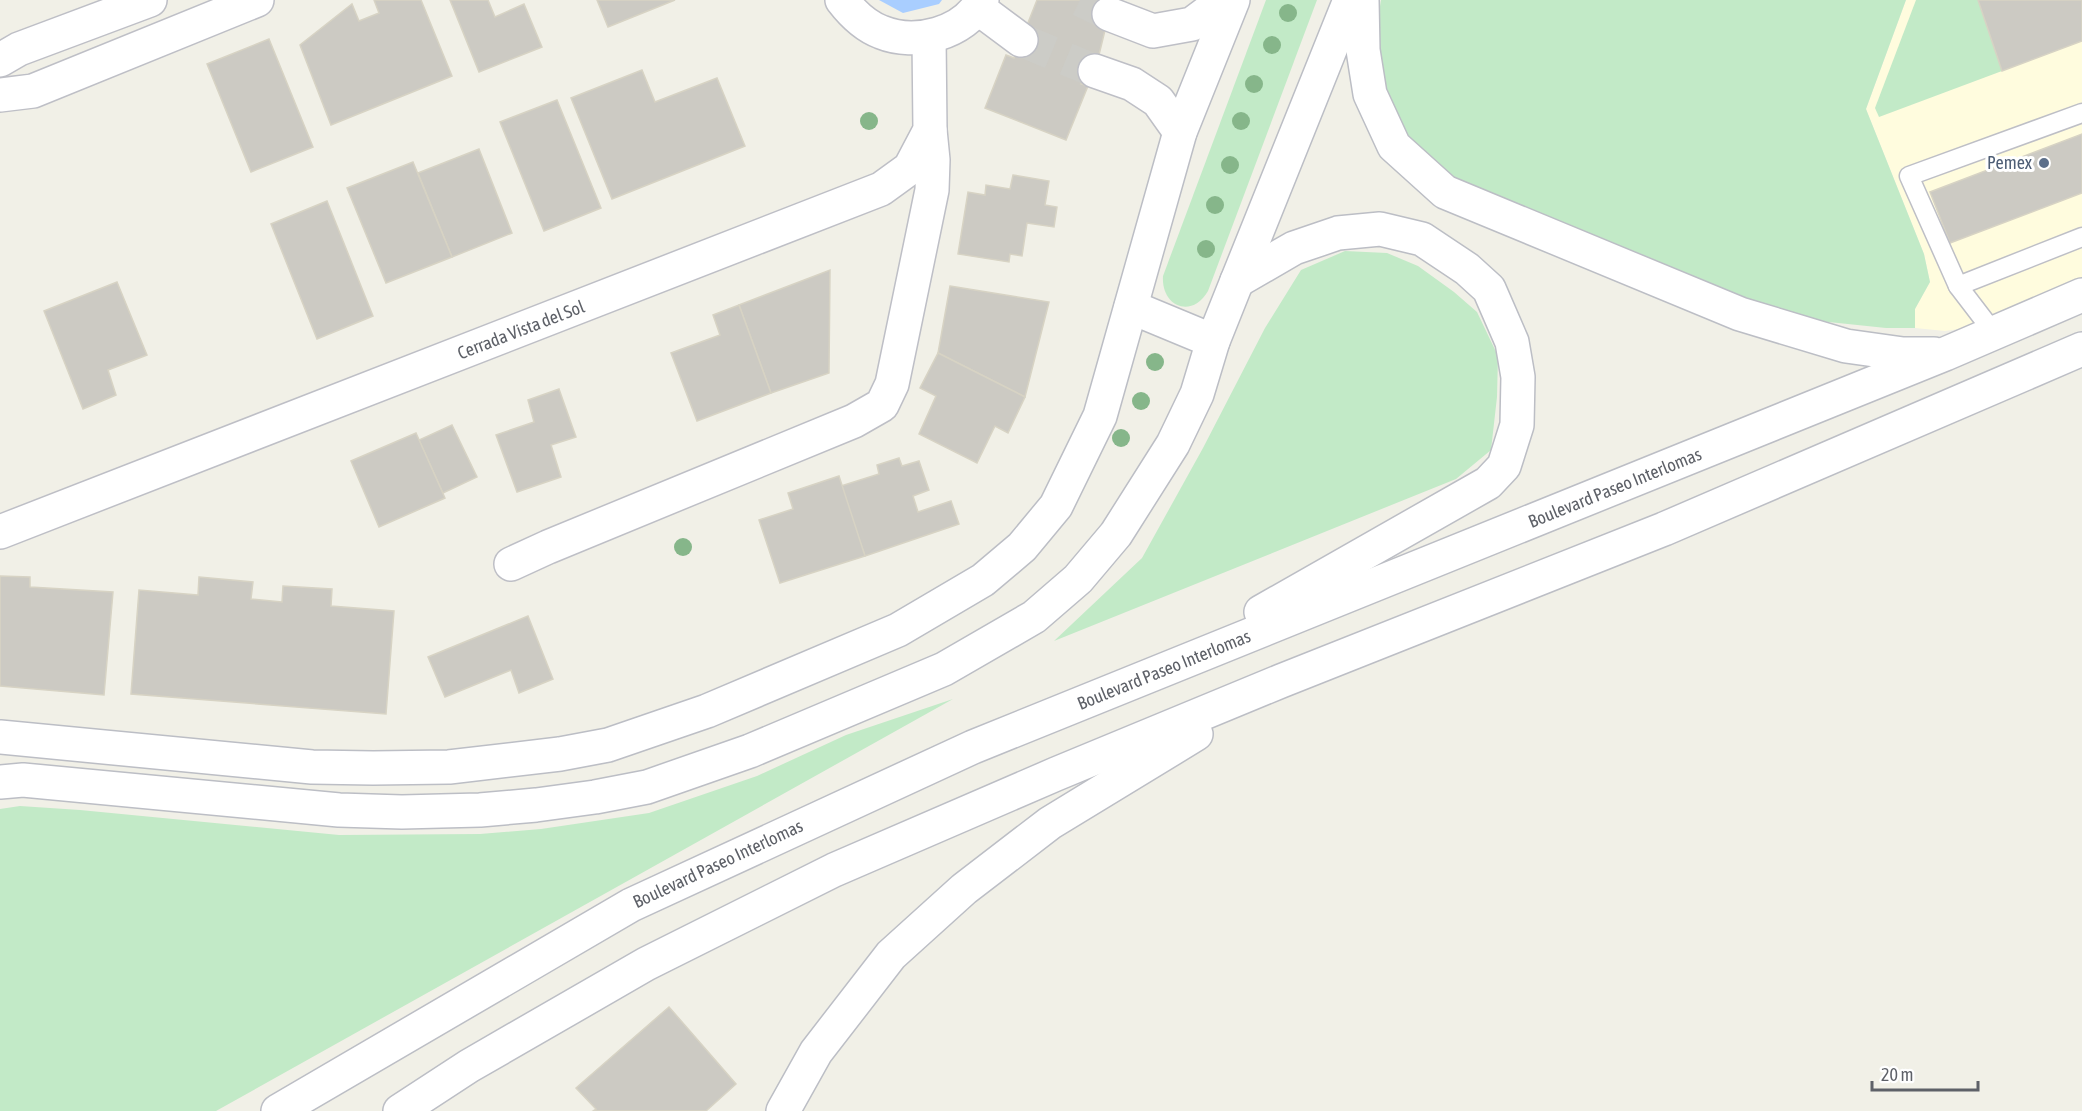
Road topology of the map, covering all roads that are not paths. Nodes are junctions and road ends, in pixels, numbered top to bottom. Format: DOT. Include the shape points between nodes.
graph roads {
  1 [pos="150,0"];
  2 [pos="160,0"];
  3 [pos="257,0"];
  4 [pos="842,0"];
  5 [pos="1224,0"];
  6 [pos="1233,0"];
  7 [pos="1350,0"];
  8 [pos="1362,0"];
  9 [pos="980,4"];
  10 [pos="93,11"];
  11 [pos="1108,14"];
  12 [pos="172,34"];
  13 [pos="929,37"];
  14 [pos="1021,40"];
  15 [pos="113,58"];
  16 [pos="0,60"];
  17 [pos="1095,70"];
  18 [pos="0,95"];
  19 [pos="2082,113"];
  20 [pos="930,130"];
  21 [pos="1180,132"];
  22 [pos="2082,237"];
  23 [pos="1237,280"];
  24 [pos="1958,286"];
  25 [pos="2082,295"];
  26 [pos="1131,307"];
  27 [pos="1994,333"];
  28 [pos="1213,341"];
  29 [pos="2082,349"];
  30 [pos="1945,354"];
  31 [pos="0,532"];
  32 [pos="511,564"];
  33 [pos="1281,681"];
  34 [pos="1135,682"];
  35 [pos="0,737"];
  36 [pos="0,782"];
  37 [pos="278,1111"];
  38 [pos="400,1111"];
  39 [pos="783,1111"];
  1 -- 10 [label="main road"];
  2 -- 12 [label="main road"];
  3 -- 12 [label="main road"];
  4 -- 13 [label="main road" via="859,20 881,32 904,38"];
  5 -- 11 [label="main road" via="1192,24 1154,32"];
  6 -- 21 [label="main road"];
  7 -- 23 [label="main road"];
  8 -- 30 [label="main road" via="1363,50 1370,94 1394,146 1445,192 1740,314 1845,346 1903,354"];
  9 -- 13 [label="main road" via="964,21"];
  9 -- 14 [label="main road"];
  10 -- 15 [label="main road"];
  10 -- 16 [label="main road"];
  12 -- 15 [label="main road"];
  13 -- 20 [label="main road, Cerrada Vista del Sol"];
  15 -- 18 [label="main road" via="33,91"];
  17 -- 21 [label="main road" via="1132,84 1158,101"];
  19 -- 24 [label="lane" via="1909,176"];
  20 -- 31 [label="main road, Cerrada Vista del Sol" via="910,168 881,189"];
  20 -- 32 [label="main road" via="932,190 892,384 882,405 854,421"];
  21 -- 26 [label="main road"];
  22 -- 24 [label="lane"];
  23 -- 28 [label="main road"];
  23 -- 34 [label="main road" via="1294,248 1338,233 1380,229 1422,238 1489,289 1512,342 1518,377 1517,425 1504,466 1488,483"];
  24 -- 27 [label="lane"];
  25 -- 27 [label="main road, Boulevard Paseo Interlomas"];
  26 -- 28 [label="main road"];
  26 -- 35 [label="main road" via="1100,416 1056,506 1022,547 983,580 898,630 707,711 608,745 448,767 312,767"];
  27 -- 30 [label="main road, Boulevard Paseo Interlomas"];
  28 -- 36 [label="main road" via="1197,394 1173,444 1116,534 1078,579 1035,617 944,669 750,751 647,787 480,810 339,810 75,784"];
  29 -- 33 [label="main road" via="1664,529"];
  30 -- 34 [label="main road, Boulevard Paseo Interlomas"];
  33 -- 38 [label="main road" via="834,870 646,964 469,1066"];
  33 -- 39 [label="main road" via="1050,823 964,889 891,955 816,1052"];
  34 -- 37 [label="main road, Boulevard Paseo Interlomas" via="973,747 631,904"];
}
